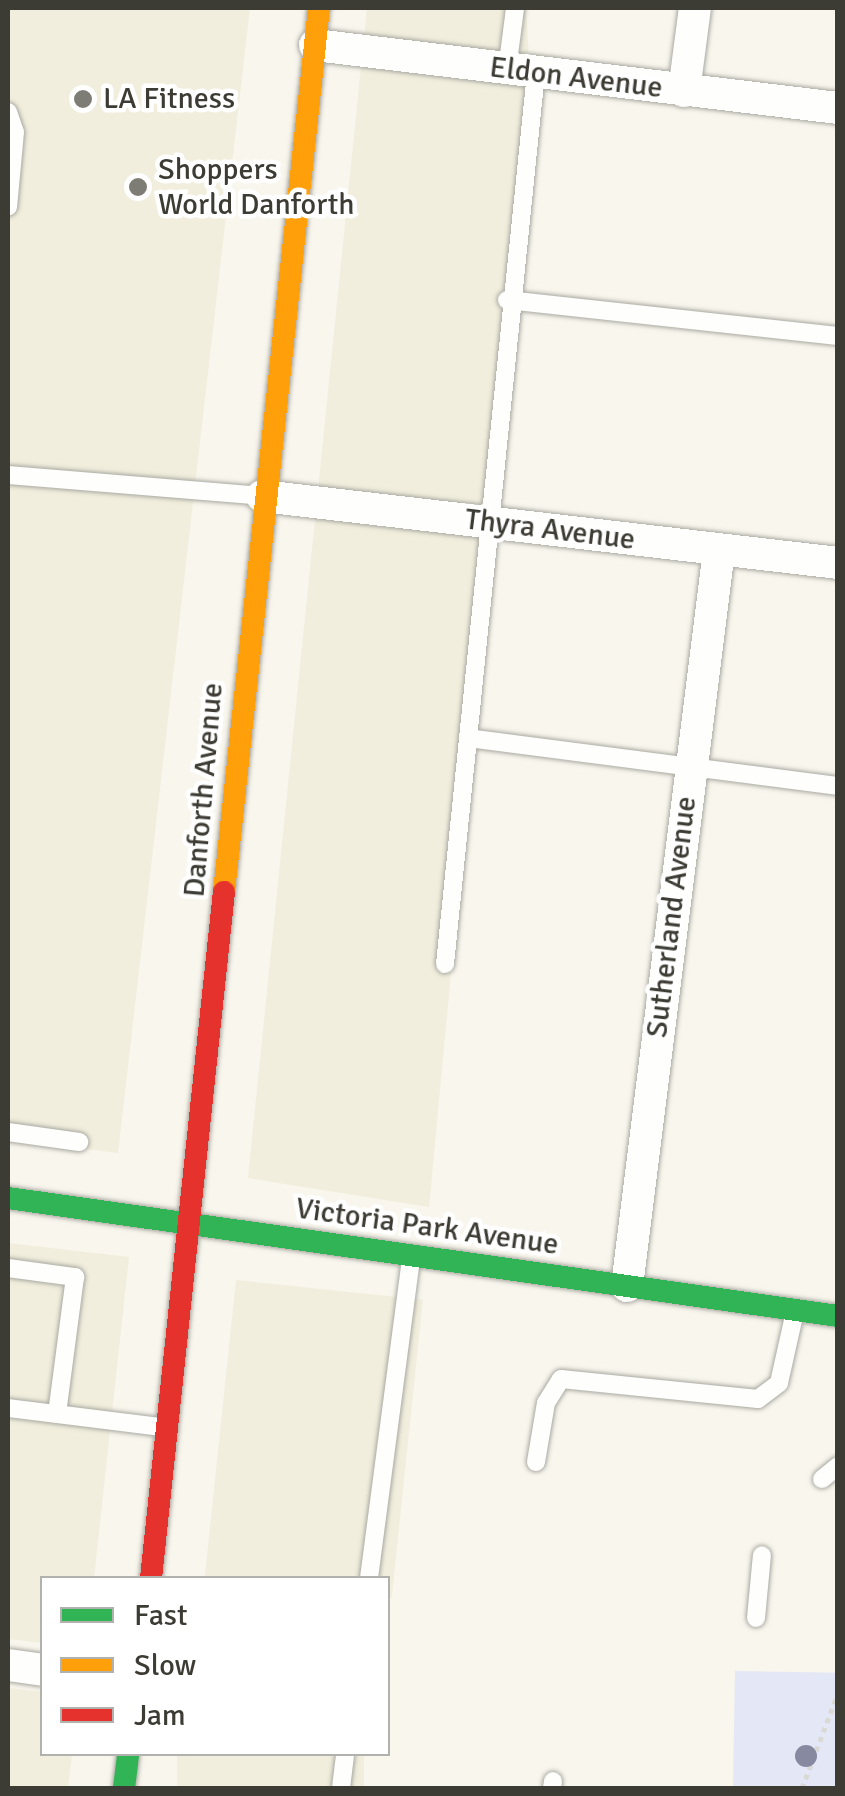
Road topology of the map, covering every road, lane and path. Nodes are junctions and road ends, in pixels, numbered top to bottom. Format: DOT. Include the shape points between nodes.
graph roads {
  1 [pos="320,8"];
  2 [pos="516,8"];
  3 [pos="694,8"];
  4 [pos="315,44"];
  5 [pos="522,72"];
  6 [pos="684,91"];
  7 [pos="838,108"];
  8 [pos="8,112"];
  9 [pos="8,207"];
  10 [pos="508,300"];
  11 [pos="838,336"];
  12 [pos="8,475"];
  13 [pos="262,496"];
  14 [pos="488,524"];
  15 [pos="719,550"];
  16 [pos="838,563"];
  17 [pos="468,738"];
  18 [pos="690,769"];
  19 [pos="838,786"];
  20 [pos="446,964"];
  21 [pos="8,1132"];
  22 [pos="79,1142"];
  23 [pos="8,1198"];
  24 [pos="196,1222"];
  25 [pos="411,1257"];
  26 [pos="8,1268"];
  27 [pos="626,1286"];
  28 [pos="795,1311"];
  29 [pos="838,1316"];
  30 [pos="8,1408"];
  31 [pos="57,1414"];
  32 [pos="170,1428"];
  33 [pos="536,1462"];
  34 [pos="838,1466"];
  35 [pos="822,1480"];
  36 [pos="762,1554"];
  37 [pos="151,1576"];
  38 [pos="369,1576"];
  39 [pos="756,1618"];
  40 [pos="8,1665"];
  41 [pos="40,1670"];
  42 [pos="838,1693"];
  43 [pos="128,1756"];
  44 [pos="346,1756"];
  45 [pos="124,1788"];
  46 [pos="341,1788"];
  47 [pos="802,1788"];
  1 -- 4 [label="main road, Danforth Avenue"];
  2 -- 5 [label="lane"];
  3 -- 6 [label="street"];
  4 -- 5 [label="street, Eldon Avenue"];
  4 -- 13 [label="main road, Danforth Avenue"];
  5 -- 6 [label="street, Eldon Avenue"];
  5 -- 10 [label="lane"];
  6 -- 7 [label="street, Eldon Avenue"];
  8 -- 9 [label="lane" via="16,132"];
  10 -- 11 [label="lane"];
  10 -- 14 [label="lane"];
  12 -- 13 [label="lane"];
  13 -- 14 [label="street, Thyra Avenue"];
  13 -- 24 [label="main road, Danforth Avenue"];
  14 -- 15 [label="street, Thyra Avenue"];
  14 -- 17 [label="lane"];
  15 -- 16 [label="street, Thyra Avenue"];
  15 -- 18 [label="street, Sutherland Avenue"];
  17 -- 18 [label="lane"];
  17 -- 20 [label="lane"];
  18 -- 19 [label="lane"];
  18 -- 27 [label="street, Sutherland Avenue"];
  21 -- 22 [label="lane"];
  23 -- 24 [label="main road, Victoria Park Avenue"];
  24 -- 25 [label="main road, Victoria Park Avenue"];
  24 -- 32 [label="main road, Danforth Avenue"];
  25 -- 27 [label="main road, Victoria Park Avenue"];
  25 -- 38 [label="lane"];
  26 -- 31 [label="lane" via="76,1277 61,1318"];
  27 -- 28 [label="main road, Victoria Park Avenue"];
  28 -- 29 [label="main road, Victoria Park Avenue"];
  28 -- 33 [label="lane" via="779,1384 758,1398 561,1379 546,1403"];
  30 -- 31 [label="lane"];
  31 -- 32 [label="lane"];
  32 -- 37 [label="main road, Danforth Avenue"];
  34 -- 35 [label="lane"];
  36 -- 39 [label="lane"];
  40 -- 41 [label="street"];
  42 -- 47 [label="path"];
  43 -- 45 [label="main road"];
  44 -- 46 [label="lane"];
}
